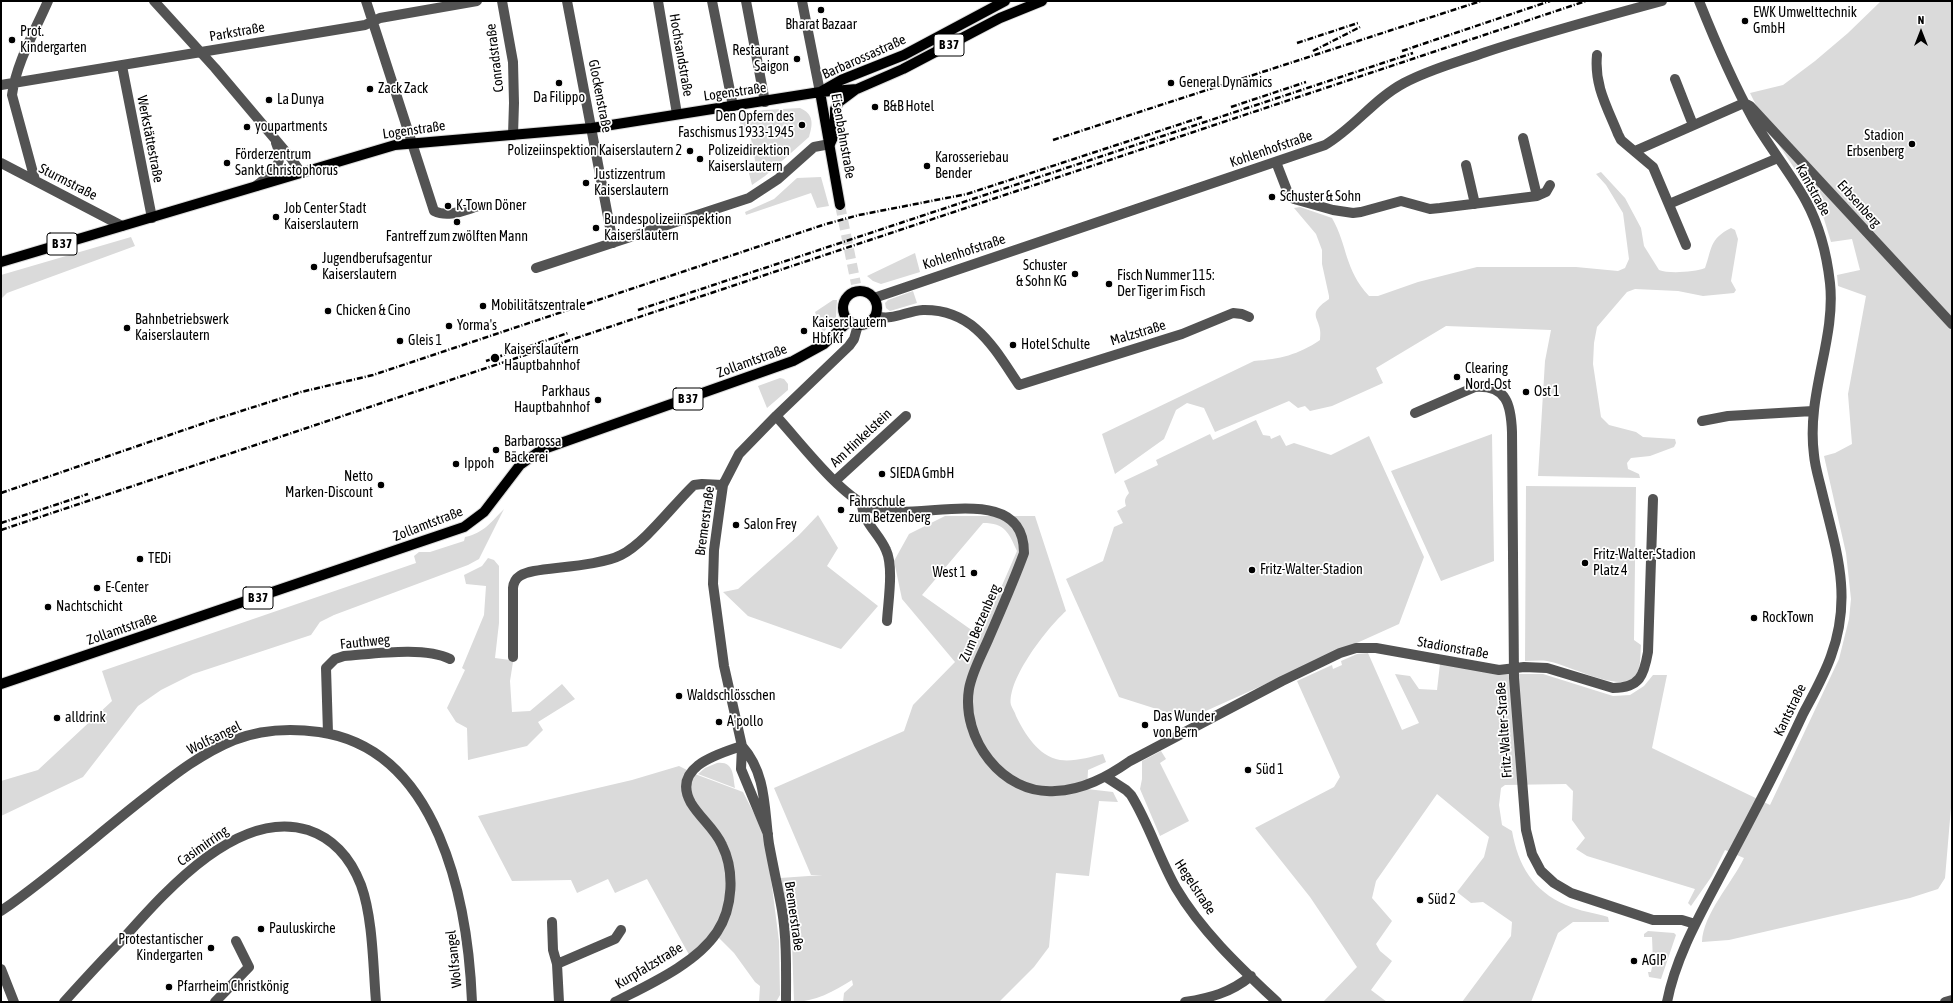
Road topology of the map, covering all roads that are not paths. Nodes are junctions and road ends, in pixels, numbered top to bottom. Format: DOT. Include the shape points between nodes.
graph roads {
  1 [pos="48,1"];
  2 [pos="154,1"];
  3 [pos="366,1"];
  4 [pos="477,1"];
  5 [pos="502,1"];
  6 [pos="567,1"];
  7 [pos="658,1"];
  8 [pos="712,1"];
  9 [pos="746,1"];
  10 [pos="802,1"];
  11 [pos="1005,1"];
  12 [pos="1042,1"];
  13 [pos="1662,1"];
  14 [pos="1699,1"];
  15 [pos="373,22"];
  16 [pos="201,52"];
  17 [pos="1597,55"];
  18 [pos="122,66"];
  19 [pos="1675,79"];
  20 [pos="14,83"];
  21 [pos="1,85"];
  22 [pos="857,89"];
  23 [pos="820,92"];
  24 [pos="765,102"];
  25 [pos="1744,103"];
  26 [pos="733,106"];
  27 [pos="677,114"];
  28 [pos="1693,125"];
  29 [pos="592,128"];
  30 [pos="513,135"];
  31 [pos="272,136"];
  32 [pos="1523,138"];
  33 [pos="412,142"];
  34 [pos="830,144"];
  35 [pos="1634,151"];
  36 [pos="1778,158"];
  37 [pos="1276,162"];
  38 [pos="1,163"];
  39 [pos="1466,165"];
  40 [pos="301,173"];
  41 [pos="35,180"];
  42 [pos="1550,185"];
  43 [pos="256,186"];
  44 [pos="1536,196"];
  45 [pos="1475,204"];
  46 [pos="1668,204"];
  47 [pos="840,205"];
  48 [pos="479,206"];
  49 [pos="152,218"];
  50 [pos="122,226"];
  51 [pos="613,243"];
  52 [pos="1686,245"];
  53 [pos="1,262"];
  54 [pos="536,268"];
  55 [pos="874,298"];
  56 [pos="876,316"];
  57 [pos="1249,317"];
  58 [pos="854,323"];
  59 [pos="1952,324"];
  60 [pos="1813,411"];
  61 [pos="1416,413"];
  62 [pos="776,416"];
  63 [pos="906,416"];
  64 [pos="1702,421"];
  65 [pos="835,481"];
  66 [pos="723,485"];
  67 [pos="1653,499"];
  68 [pos="862,504"];
  69 [pos="887,621"];
  70 [pos="513,658"];
  71 [pos="450,659"];
  72 [pos="1514,668"];
  73 [pos="1,684"];
  74 [pos="328,733"];
  75 [pos="742,746"];
  76 [pos="1106,777"];
  77 [pos="768,834"];
  78 [pos="1,912"];
  79 [pos="552,922"];
  80 [pos="1695,924"];
  81 [pos="621,930"];
  82 [pos="236,940"];
  83 [pos="556,964"];
  84 [pos="1,969"];
  85 [pos="1251,976"];
  86 [pos="1952,1000"];
  87 [pos="14,1002"];
  88 [pos="64,1002"];
  89 [pos="214,1002"];
  90 [pos="376,1002"];
  91 [pos="472,1002"];
  92 [pos="559,1002"];
  93 [pos="615,1002"];
  94 [pos="786,1002"];
  95 [pos="1185,1002"];
  96 [pos="1277,1002"];
  97 [pos="1667,1002"];
  98 [pos="1945,1002"];
  1 -- 20 [label="street"];
  2 -- 16 [label="street"];
  3 -- 15 [label="street"];
  4 -- 15 [label="street, Parkstraße" via="380,18"];
  5 -- 30 [label="street, Conradstraße" via="513,62"];
  6 -- 29 [label="street, Glockenstraße"];
  7 -- 27 [label="street, Hochsandstraße"];
  8 -- 26 [label="street"];
  9 -- 24 [label="street"];
  10 -- 23 [label="street, Eisenbahnstraße"];
  11 -- 23 [label="main road, Barbarossastraße / B 37" via="904,55 841,80"];
  12 -- 22 [label="main road, Barbarossastraße / B 37" via="1000,18 904,69"];
  13 -- 37 [label="street, Kohlenhofstraße" via="1560,28 1429,72 1385,95 1330,142"];
  14 -- 25 [label="street, Kantstraße"];
  15 -- 16 [label="street, Parkstraße"];
  15 -- 33 [label="street"];
  16 -- 18 [label="street, Parkstraße"];
  16 -- 31 [label="street"];
  17 -- 35 [label="street" via="1596,70 1601,93 1621,140"];
  18 -- 20 [label="street, Parkstraße"];
  18 -- 49 [label="street, Werkstättestraße"];
  19 -- 28 [label="street"];
  20 -- 21 [label="street, Parkstraße"];
  20 -- 41 [label="street" via="12,96"];
  22 -- 23 [label="main road, Barbarossastraße / B 37"];
  22 -- 34 [label="main road, B 37" via="839,102 834,118 835,133"];
  23 -- 24 [label="main road, Logenstraße / B 37"];
  23 -- 34 [label="main road, Eisenbahnstraße / B 37"];
  24 -- 26 [label="main road, Logenstraße / B 37"];
  25 -- 28 [label="street"];
  25 -- 36 [label="street, Kantstraße"];
  25 -- 59 [label="street, Erbsenberg" via="1754,109"];
  26 -- 27 [label="main road, Logenstraße / B 37"];
  27 -- 29 [label="main road, Logenstraße / B 37"];
  28 -- 35 [label="street"];
  29 -- 30 [label="main road, Logenstraße / B 37"];
  29 -- 51 [label="street, Glockenstraße"];
  30 -- 33 [label="main road, Logenstraße / B 37"];
  31 -- 40 [label="street"];
  31 -- 43 [label="street" via="280,151 279,164"];
  32 -- 44 [label="street"];
  33 -- 40 [label="main road, Logenstraße / B 37" via="388,146"];
  33 -- 48 [label="street" via="434,211 450,214"];
  34 -- 47 [label="main road, Eisenbahnstraße / B 37"];
  34 -- 51 [label="street" via="814,147 778,179 749,198"];
  35 -- 46 [label="street" via="1653,167"];
  36 -- 46 [label="street"];
  36 -- 60 [label="street, Kantstraße" via="1809,209 1820,234 1830,284 1828,321"];
  37 -- 45 [label="street" via="1290,196 1333,210 1361,212 1401,201 1430,208"];
  37 -- 55 [label="street, Kohlenhofstraße"];
  38 -- 41 [label="street, Sturmstraße"];
  39 -- 45 [label="street"];
  40 -- 43 [label="main road, Logenstraße / B 37"];
  41 -- 50 [label="street, Sturmstraße"];
  42 -- 44 [label="street" via="1546,192"];
  43 -- 49 [label="main road, Logenstraße / B 37"];
  44 -- 45 [label="street"];
  46 -- 52 [label="street"];
  49 -- 50 [label="main road, Logenstraße / B 37"];
  50 -- 53 [label="main road, Logenstraße / B 37"];
  51 -- 54 [label="street"];
  55 -- 56 [label="main road" via="878,305"];
  55 -- 58 [label="main road" via="857,288 848,296 844,304 844,313"];
  56 -- 57 [label="street, Malzstraße" via="885,319 923,310 957,316 981,332 1019,385 1182,334 1233,313"];
  56 -- 58 [label="main road" via="871,322"];
  58 -- 62 [label="street, Bremerstraße" via="854,339 849,346"];
  58 -- 73 [label="main road, Zollamtstraße / B 37" via="793,362 541,450 520,465 479,518 464,526"];
  60 -- 64 [label="street" via="1728,416"];
  60 -- 80 [label="street, Kantstraße" via="1814,460 1842,574 1843,595 1838,636 1793,737"];
  61 -- 72 [label="street, Fritz-Walter-Straße" via="1475,387 1486,386 1497,389 1504,395 1509,406 1512,432"];
  62 -- 65 [label="street, Zum Betzenberg"];
  62 -- 66 [label="street, Bremerstraße" via="739,454"];
  63 -- 65 [label="street, Am Hinkelstein"];
  65 -- 68 [label="street, Zum Betzenberg"];
  66 -- 70 [label="street" via="694,485 636,544 620,556 534,570 516,578 513,588"];
  66 -- 75 [label="street, Bremerstraße" via="712,584 724,666"];
  67 -- 72 [label="street, Stadionstraße" via="1648,652 1640,679 1623,688 1613,688 1547,668"];
  68 -- 69 [label="street" via="863,514 888,554"];
  68 -- 76 [label="street, Zum Betzenberg" via="891,512 992,510 1002,513 1016,525 1022,536 1024,554 969,688 968,704 979,747 992,765 1010,780 1032,789 1053,792 1072,789"];
  71 -- 74 [label="street, Fauthweg" via="427,652 344,656 335,659 326,668"];
  72 -- 76 [label="street, Stadionstraße" via="1500,670 1376,648 1356,648 1282,681 1130,761"];
  72 -- 80 [label="street, Fritz-Walter-Straße" via="1526,830 1532,854 1542,871 1554,883 1571,893 1653,920 1682,920"];
  74 -- 78 [label="street, Wolfsangel" via="286,729 264,731 235,740 200,757 132,807"];
  74 -- 91 [label="street, Wolfsangel" via="356,742 386,760 408,783 425,809 447,858 458,894 468,950"];
  75 -- 77 [label="street, Bremerstraße" via="741,769"];
  75 -- 77 [label="street, Bremerstraße" via="756,765 760,777"];
  75 -- 93 [label="street, Kurpfalzstraße" via="705,760 692,770 688,778 687,787 691,804 722,844 726,856 730,894 722,924 704,947 685,962 658,980"];
  76 -- 85 [label="street, Hegelstraße" via="1131,795 1166,869 1185,902 1209,932"];
  77 -- 94 [label="street, Bremerstraße" via="782,911"];
  79 -- 83 [label="street"];
  80 -- 97 [label="street, Kantstraße" via="1676,970"];
  81 -- 83 [label="street" via="615,939"];
  82 -- 89 [label="street" via="249,967"];
  83 -- 92 [label="street"];
  84 -- 87 [label="street"];
  85 -- 95 [label="street" via="1239,986 1220,995"];
  85 -- 96 [label="street, Hegelstraße"];
  86 -- 98 [label="street"];
  88 -- 90 [label="street, Casimirring" via="145,914 189,872 231,842 258,831 284,826 316,833 336,846 350,861 361,886 367,909"];
}
